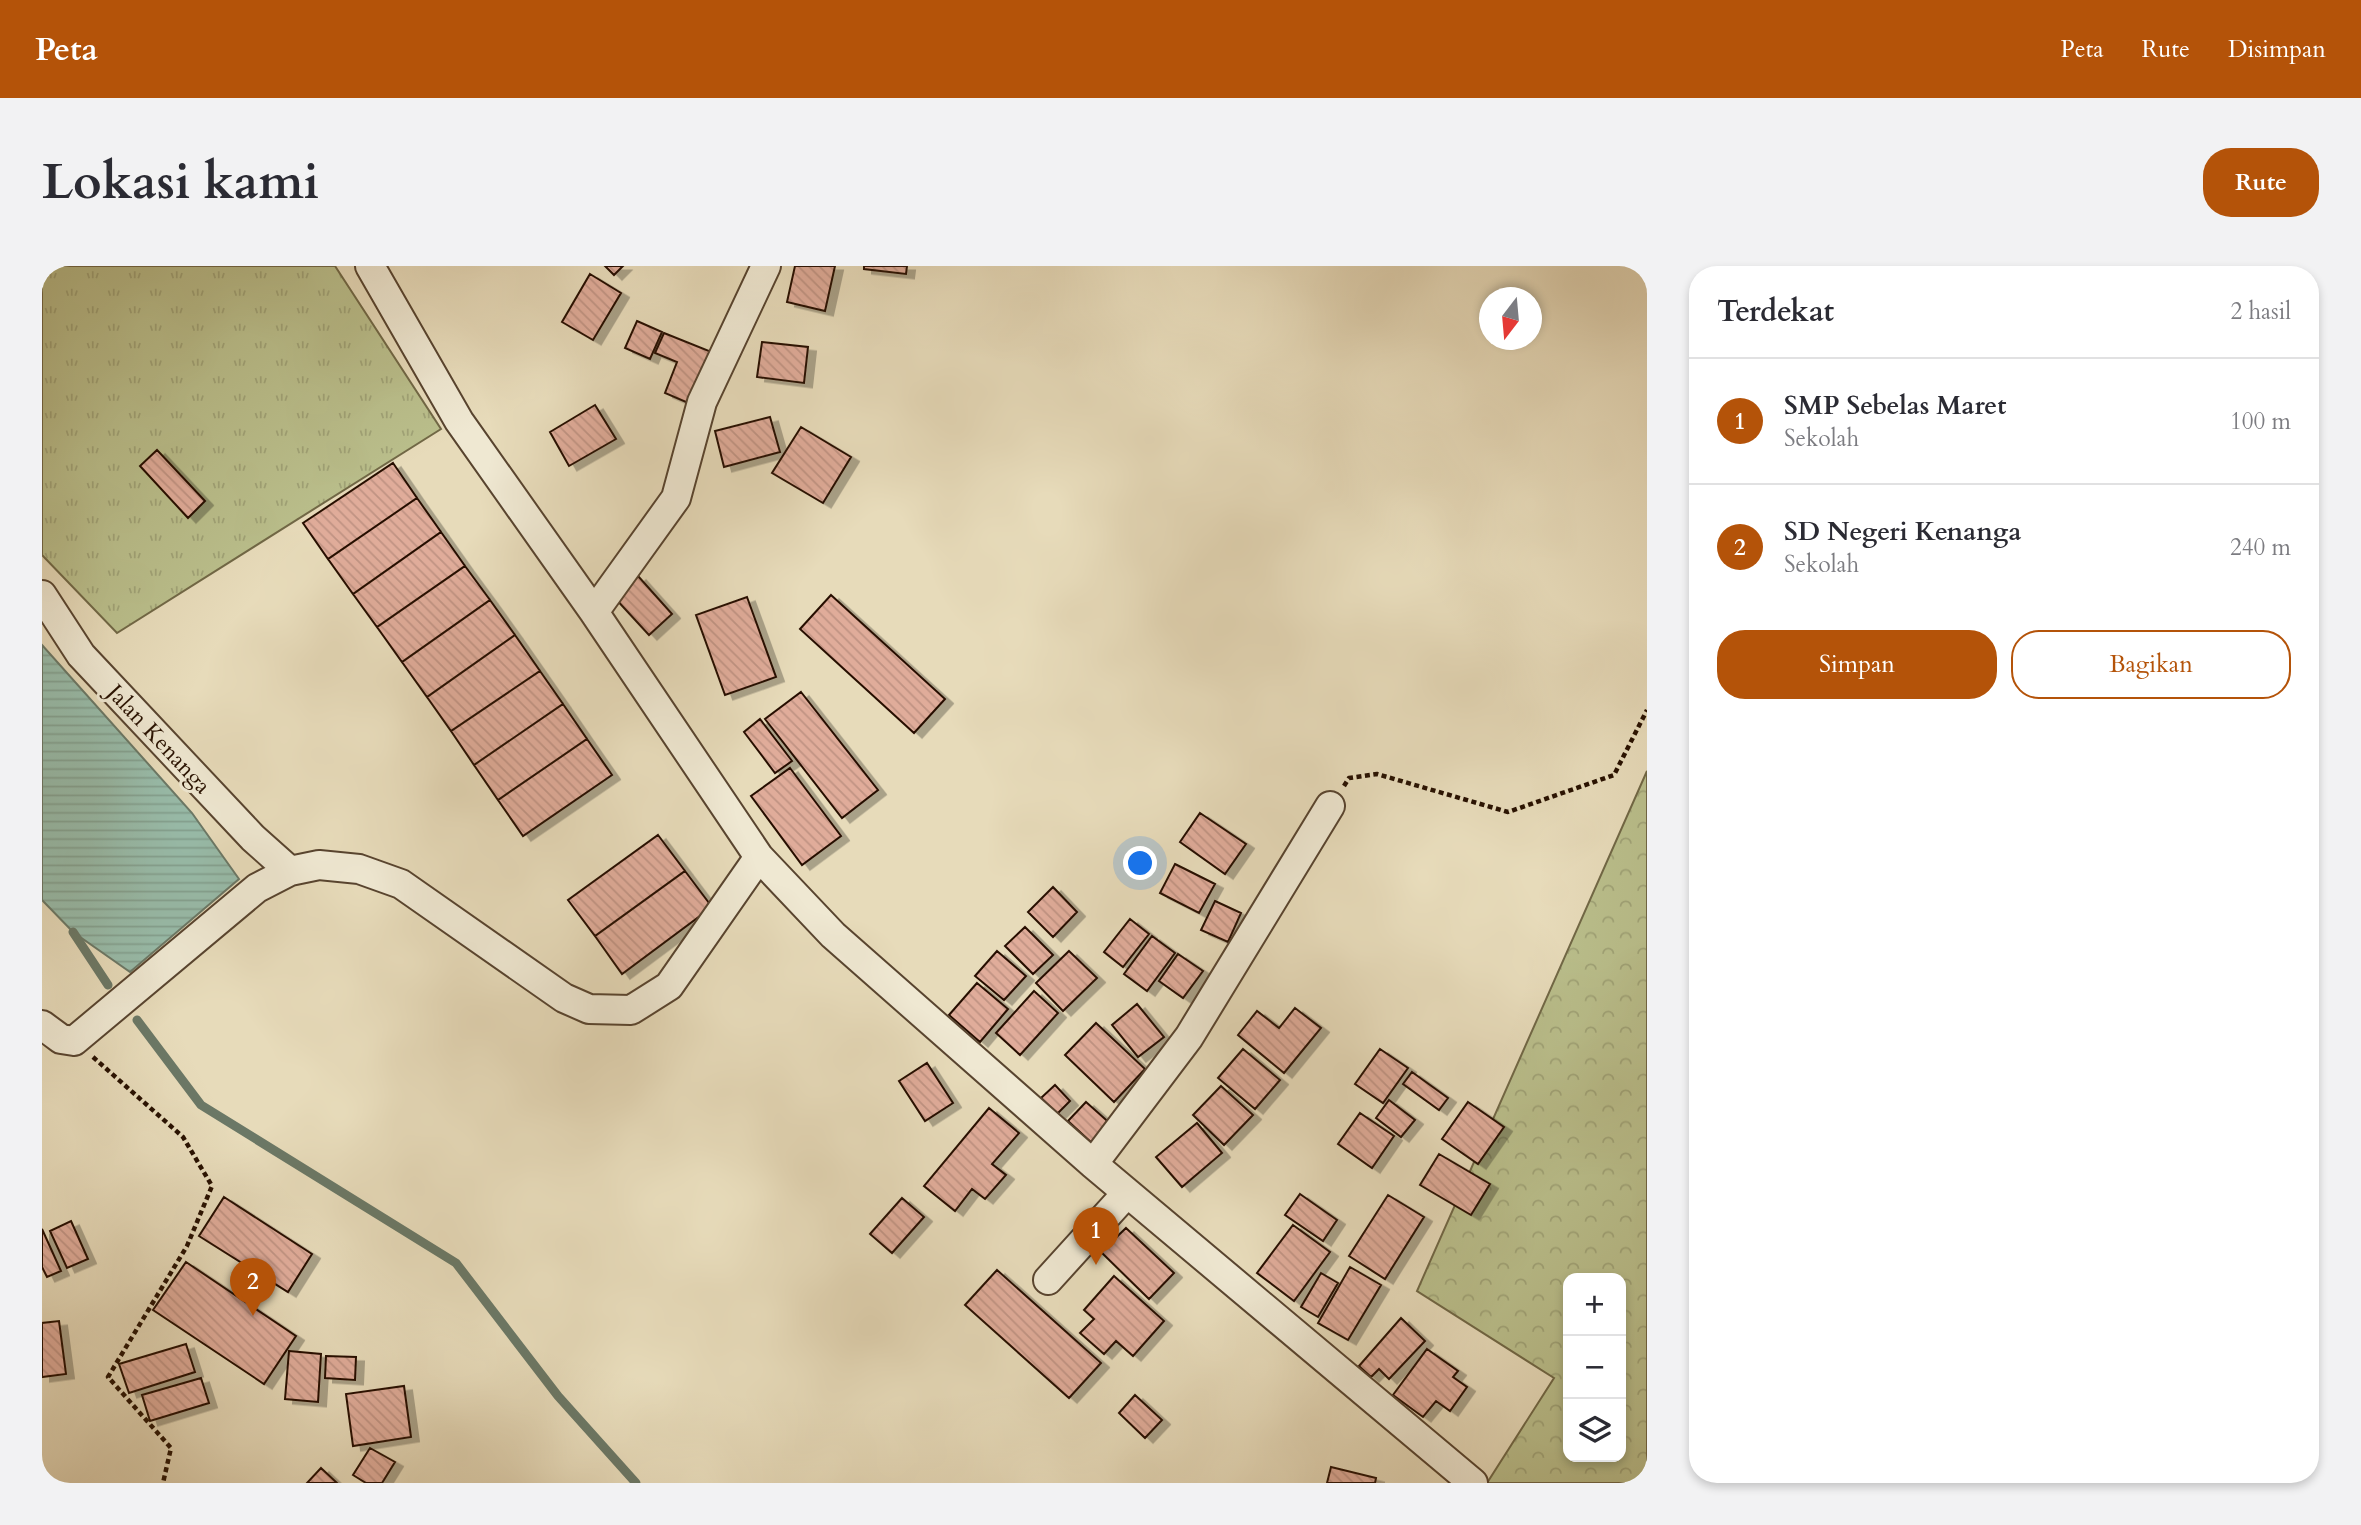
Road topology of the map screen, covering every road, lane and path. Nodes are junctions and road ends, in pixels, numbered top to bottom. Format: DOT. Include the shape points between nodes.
graph roads {
  1 [pos="370,266"];
  2 [pos="766,266"];
  3 [pos="42,595"];
  4 [pos="594,611"];
  5 [pos="1647,710"];
  6 [pos="1330,806"];
  7 [pos="759,857"];
  8 [pos="289,871"];
  9 [pos="42,1025"];
  10 [pos="74,1041"];
  11 [pos="1093,1164"];
  12 [pos="1127,1193"];
  13 [pos="1048,1280"];
  14 [pos="1449,1473"];
  15 [pos="163,1483"];
  16 [pos="1473,1483"];
  1 -- 4 [label="street" via="459,421"];
  2 -- 4 [label="street" via="702,402 676,498"];
  3 -- 8 [label="street, Jalan Kenanga" via="81,655"];
  4 -- 7 [label="street"];
  5 -- 6 [label="path" via="1614,775 1508,812 1377,774 1349,778"];
  6 -- 11 [label="street" via="1189,1037"];
  7 -- 8 [label="street" via="669,986 631,1010 589,1009 564,998 401,884 359,869 319,865"];
  7 -- 11 [label="street" via="834,935"];
  8 -- 10 [label="street" via="257,888"];
  9 -- 10 [label="street" via="61,1039"];
  10 -- 15 [label="path" via="183,1137 212,1186 187,1246 108,1377 171,1448"];
  11 -- 12 [label="street"];
  12 -- 13 [label="street"];
  12 -- 14 [label="street"];
  14 -- 16 [label="street"];
}
